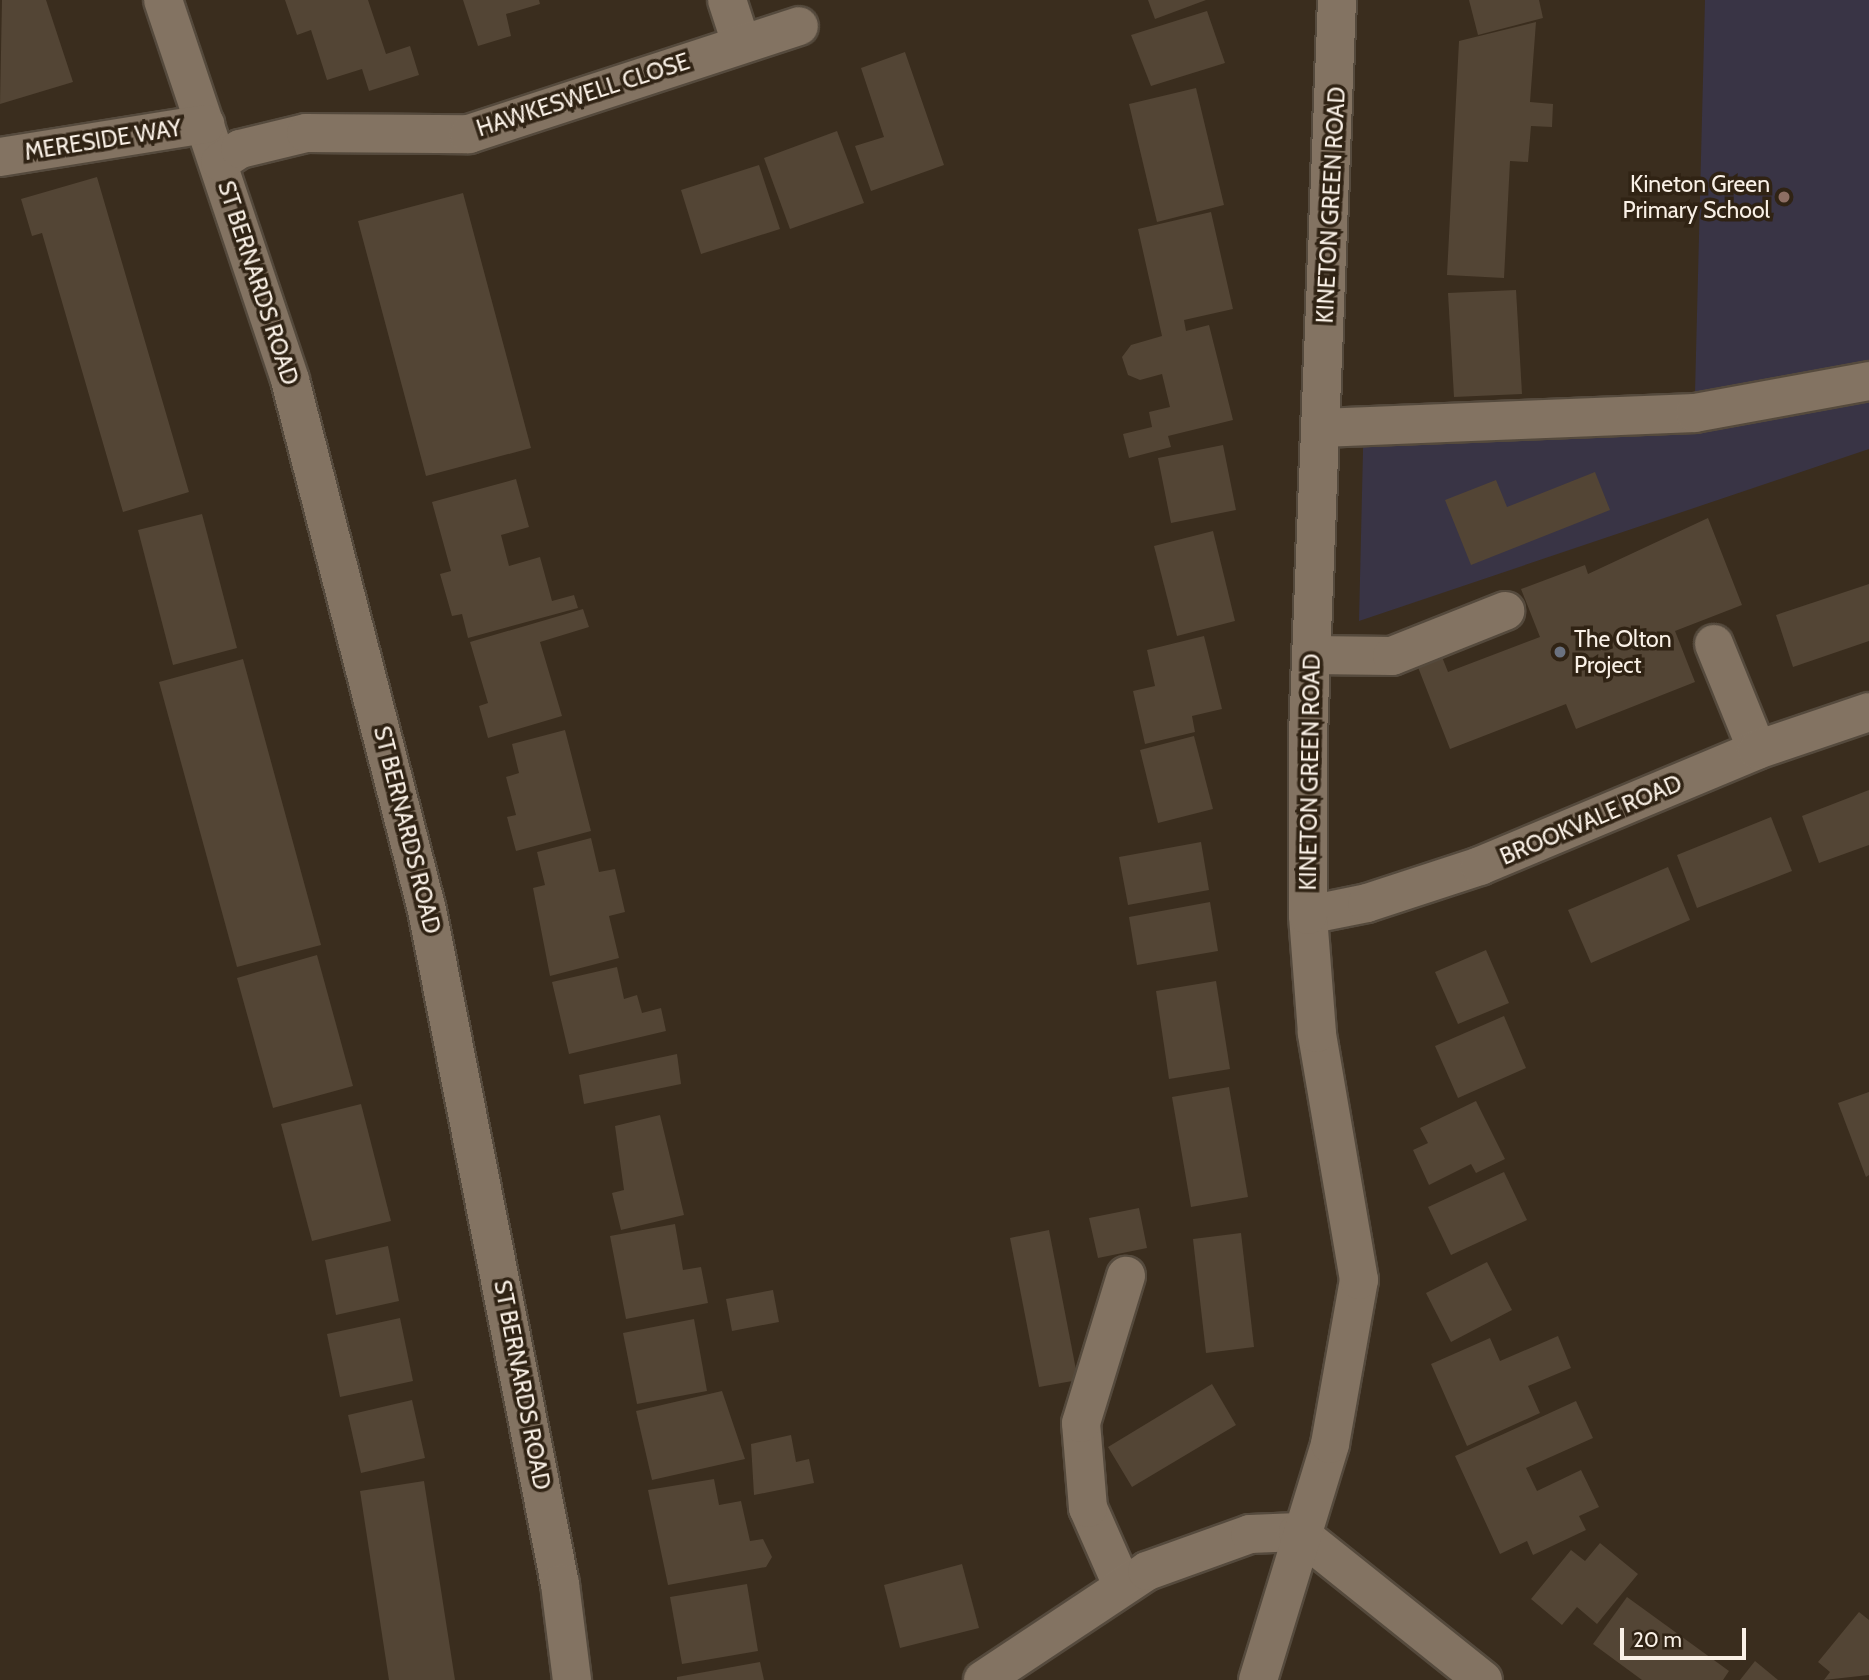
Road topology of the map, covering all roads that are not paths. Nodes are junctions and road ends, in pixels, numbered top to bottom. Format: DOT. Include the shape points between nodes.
graph roads {
  1 [pos="163,0"];
  2 [pos="727,0"];
  3 [pos="1338,0"];
  4 [pos="799,26"];
  5 [pos="741,43"];
  6 [pos="205,124"];
  7 [pos="0,157"];
  8 [pos="220,162"];
  9 [pos="1869,381"];
  10 [pos="1321,428"];
  11 [pos="1505,611"];
  12 [pos="1714,644"];
  13 [pos="1312,655"];
  14 [pos="1869,712"];
  15 [pos="1757,750"];
  16 [pos="1308,915"];
  17 [pos="1126,1276"];
  18 [pos="1298,1532"];
  19 [pos="1122,1585"];
  20 [pos="572,1680"];
  21 [pos="983,1680"];
  22 [pos="1258,1680"];
  23 [pos="1483,1680"];
  1 -- 6 [label="street, ST BERNARDS ROAD"];
  2 -- 5 [label="street"];
  3 -- 10 [label="street, KINETON GREEN ROAD"];
  4 -- 5 [label="street, HAWKESWELL CLOSE"];
  5 -- 8 [label="street, HAWKESWELL CLOSE" via="469,134 306,133 240,149"];
  6 -- 7 [label="street, MERESIDE WAY"];
  6 -- 8 [label="street, ST BERNARDS ROAD"];
  8 -- 20 [label="street, ST BERNARDS ROAD" via="290,380 427,910 560,1584"];
  9 -- 10 [label="street" via="1695,413"];
  10 -- 13 [label="street, KINETON GREEN ROAD"];
  11 -- 13 [label="street" via="1392,656"];
  12 -- 15 [label="street"];
  13 -- 16 [label="street, KINETON GREEN ROAD"];
  14 -- 15 [label="street, BROOKVALE ROAD"];
  15 -- 16 [label="street, BROOKVALE ROAD" via="1480,866 1367,903"];
  16 -- 18 [label="street, KINETON GREEN ROAD" via="1317,1034 1359,1280 1330,1444"];
  17 -- 19 [label="street" via="1081,1423 1088,1508"];
  18 -- 19 [label="street" via="1250,1534"];
  18 -- 22 [label="street, KINETON GREEN ROAD"];
  18 -- 23 [label="street"];
  19 -- 21 [label="street"];
}
